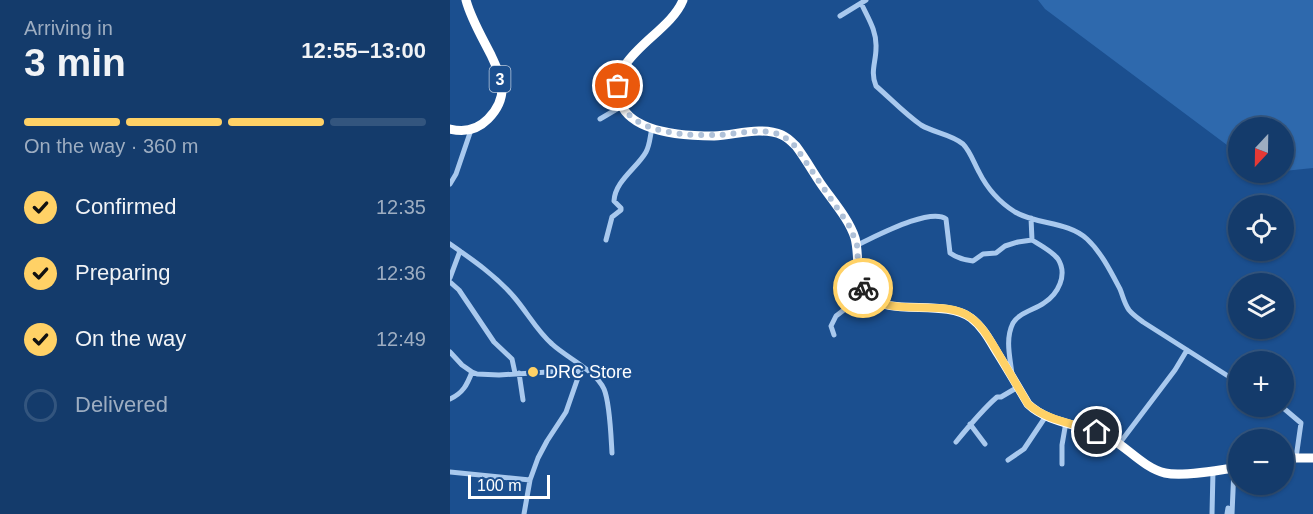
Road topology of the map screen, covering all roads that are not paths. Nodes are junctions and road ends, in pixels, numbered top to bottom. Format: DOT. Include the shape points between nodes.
graph roads {
  1 [pos="466,0"];
  2 [pos="683,0"];
  3 [pos="863,2"];
  4 [pos="840,16"];
  5 [pos="622,106"];
  6 [pos="600,119"];
  7 [pos="652,128"];
  8 [pos="450,129"];
  9 [pos="471,130"];
  10 [pos="450,184"];
  11 [pos="1031,218"];
  12 [pos="606,240"];
  13 [pos="1032,240"];
  14 [pos="450,244"];
  15 [pos="857,245"];
  16 [pos="460,251"];
  17 [pos="450,280"];
  18 [pos="866,293"];
  19 [pos="834,335"];
  20 [pos="1187,350"];
  21 [pos="450,352"];
  22 [pos="581,368"];
  23 [pos="472,372"];
  24 [pos="517,373"];
  25 [pos="1228,376"];
  26 [pos="1013,378"];
  27 [pos="1018,387"];
  28 [pos="450,399"];
  29 [pos="523,400"];
  30 [pos="1046,416"];
  31 [pos="1294,417"];
  32 [pos="1066,422"];
  33 [pos="970,424"];
  34 [pos="956,442"];
  35 [pos="985,444"];
  36 [pos="1119,444"];
  37 [pos="612,453"];
  38 [pos="1296,458"];
  39 [pos="1313,458"];
  40 [pos="1008,460"];
  41 [pos="1062,464"];
  42 [pos="1228,468"];
  43 [pos="1213,471"];
  44 [pos="450,472"];
  45 [pos="530,480"];
  46 [pos="1234,495"];
  47 [pos="524,514"];
  48 [pos="1212,514"];
  49 [pos="1232,514"];
  1 -- 9 [label="highway, 3" via="502,85 497,108 484,123"];
  2 -- 5 [label="highway" via="668,22 623,68 618,86"];
  3 -- 4 [label="street"];
  3 -- 11 [label="street" via="875,34 876,86 924,126 965,146 994,196"];
  5 -- 6 [label="street"];
  5 -- 7 [label="highway" via="635,120"];
  7 -- 12 [label="street" via="645,153 615,196 621,210 612,218"];
  7 -- 15 [label="highway" via="714,136 756,132 781,135 795,146 850,227"];
  8 -- 9 [label="highway"];
  9 -- 10 [label="street"];
  11 -- 13 [label="street"];
  11 -- 20 [label="street" via="1062,226 1088,240 1130,312"];
  13 -- 15 [label="street" via="966,260 950,253 945,217 929,216"];
  13 -- 26 [label="street" via="1058,259 1062,278 1046,302 1024,313 1013,324 1008,346"];
  14 -- 16 [label="street"];
  15 -- 18 [label="highway" via="859,278"];
  16 -- 17 [label="street"];
  16 -- 22 [label="street" via="503,286 552,344"];
  17 -- 24 [label="street" via="494,342 512,359"];
  18 -- 19 [label="street" via="836,316 831,326"];
  18 -- 26 [label="highway" via="883,304 953,310 970,317 986,334"];
  20 -- 25 [label="street"];
  20 -- 36 [label="street"];
  21 -- 23 [label="street"];
  22 -- 24 [label="street"];
  22 -- 37 [label="street" via="599,382 605,393"];
  22 -- 45 [label="street" via="566,412 543,448"];
  23 -- 24 [label="street"];
  23 -- 28 [label="street" via="463,391"];
  24 -- 29 [label="street"];
  26 -- 27 [label="highway"];
  27 -- 30 [label="highway" via="1028,404"];
  27 -- 33 [label="street" via="998,397"];
  30 -- 32 [label="highway"];
  30 -- 40 [label="street" via="1024,449"];
  31 -- 38 [label="street" via="1301,423"];
  32 -- 36 [label="highway"];
  32 -- 41 [label="street"];
  33 -- 34 [label="street"];
  33 -- 35 [label="street"];
  36 -- 43 [label="highway" via="1163,472"];
  38 -- 39 [label="highway"];
  42 -- 43 [label="highway"];
  43 -- 48 [label="street"];
  44 -- 45 [label="street"];
  45 -- 47 [label="street"];
  46 -- 49 [label="street"];
}
